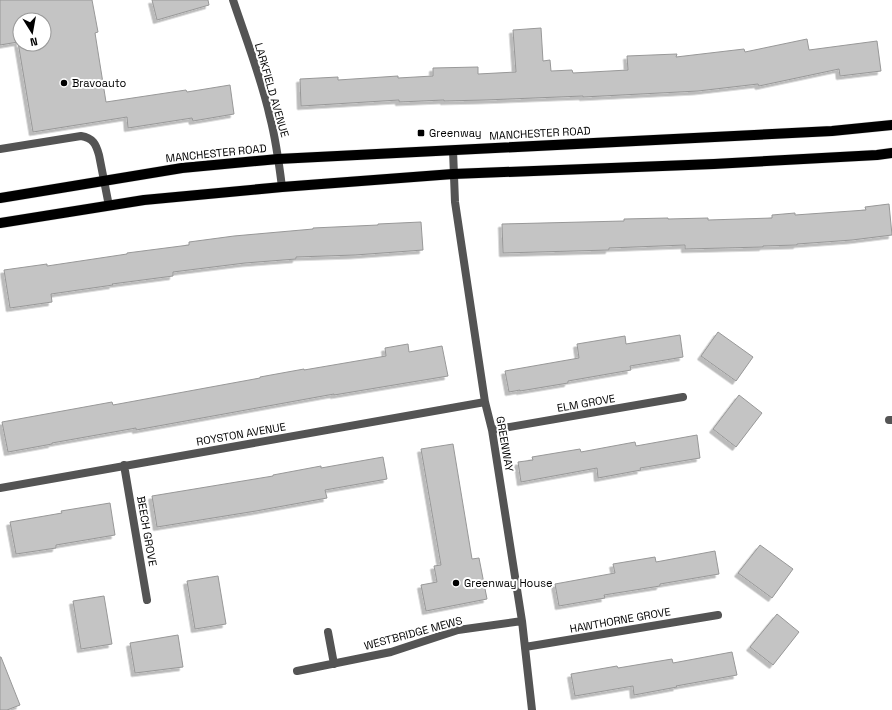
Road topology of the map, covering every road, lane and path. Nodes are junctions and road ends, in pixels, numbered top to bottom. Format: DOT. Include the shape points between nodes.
graph roads {
  1 [pos="233,0"];
  2 [pos="892,125"];
  3 [pos="0,149"];
  4 [pos="453,150"];
  5 [pos="892,153"];
  6 [pos="278,159"];
  7 [pos="453,174"];
  8 [pos="104,180"];
  9 [pos="282,187"];
  10 [pos="0,198"];
  11 [pos="109,206"];
  12 [pos="0,223"];
  13 [pos="683,397"];
  14 [pos="486,402"];
  15 [pos="492,430"];
  16 [pos="124,465"];
  17 [pos="0,488"];
  18 [pos="147,600"];
  19 [pos="718,615"];
  20 [pos="522,621"];
  21 [pos="328,632"];
  22 [pos="525,647"];
  23 [pos="334,664"];
  24 [pos="297,671"];
  25 [pos="532,710"];
  1 -- 6 [label="street, LARKFIELD AVENUE" via="270,116"];
  2 -- 4 [label="main road, MANCHESTER ROAD" via="832,131"];
  3 -- 8 [label="street" via="88,137 97,147"];
  4 -- 6 [label="main road, MANCHESTER ROAD"];
  4 -- 7 [label="street, GREENWAY"];
  5 -- 7 [label="main road" via="714,164"];
  6 -- 8 [label="main road, MANCHESTER ROAD" via="182,168"];
  6 -- 9 [label="street, LARKFIELD AVENUE"];
  7 -- 9 [label="main road"];
  7 -- 14 [label="street, GREENWAY" via="455,202"];
  8 -- 10 [label="main road, MANCHESTER ROAD"];
  8 -- 11 [label="street"];
  9 -- 11 [label="main road" via="144,200"];
  11 -- 12 [label="main road"];
  13 -- 15 [label="street, ELM GROVE"];
  14 -- 15 [label="street, GREENWAY"];
  14 -- 16 [label="street, ROYSTON AVENUE"];
  15 -- 20 [label="street, GREENWAY"];
  16 -- 17 [label="street, ROYSTON AVENUE"];
  16 -- 18 [label="street, BEECH GROVE"];
  19 -- 22 [label="street, HAWTHORNE GROVE"];
  20 -- 22 [label="street, GREENWAY"];
  20 -- 23 [label="street, WESTBRIDGE MEWS" via="458,630 391,652"];
  21 -- 23 [label="street"];
  22 -- 25 [label="street, GREENWAY"];
  23 -- 24 [label="street, WESTBRIDGE MEWS"];
}
